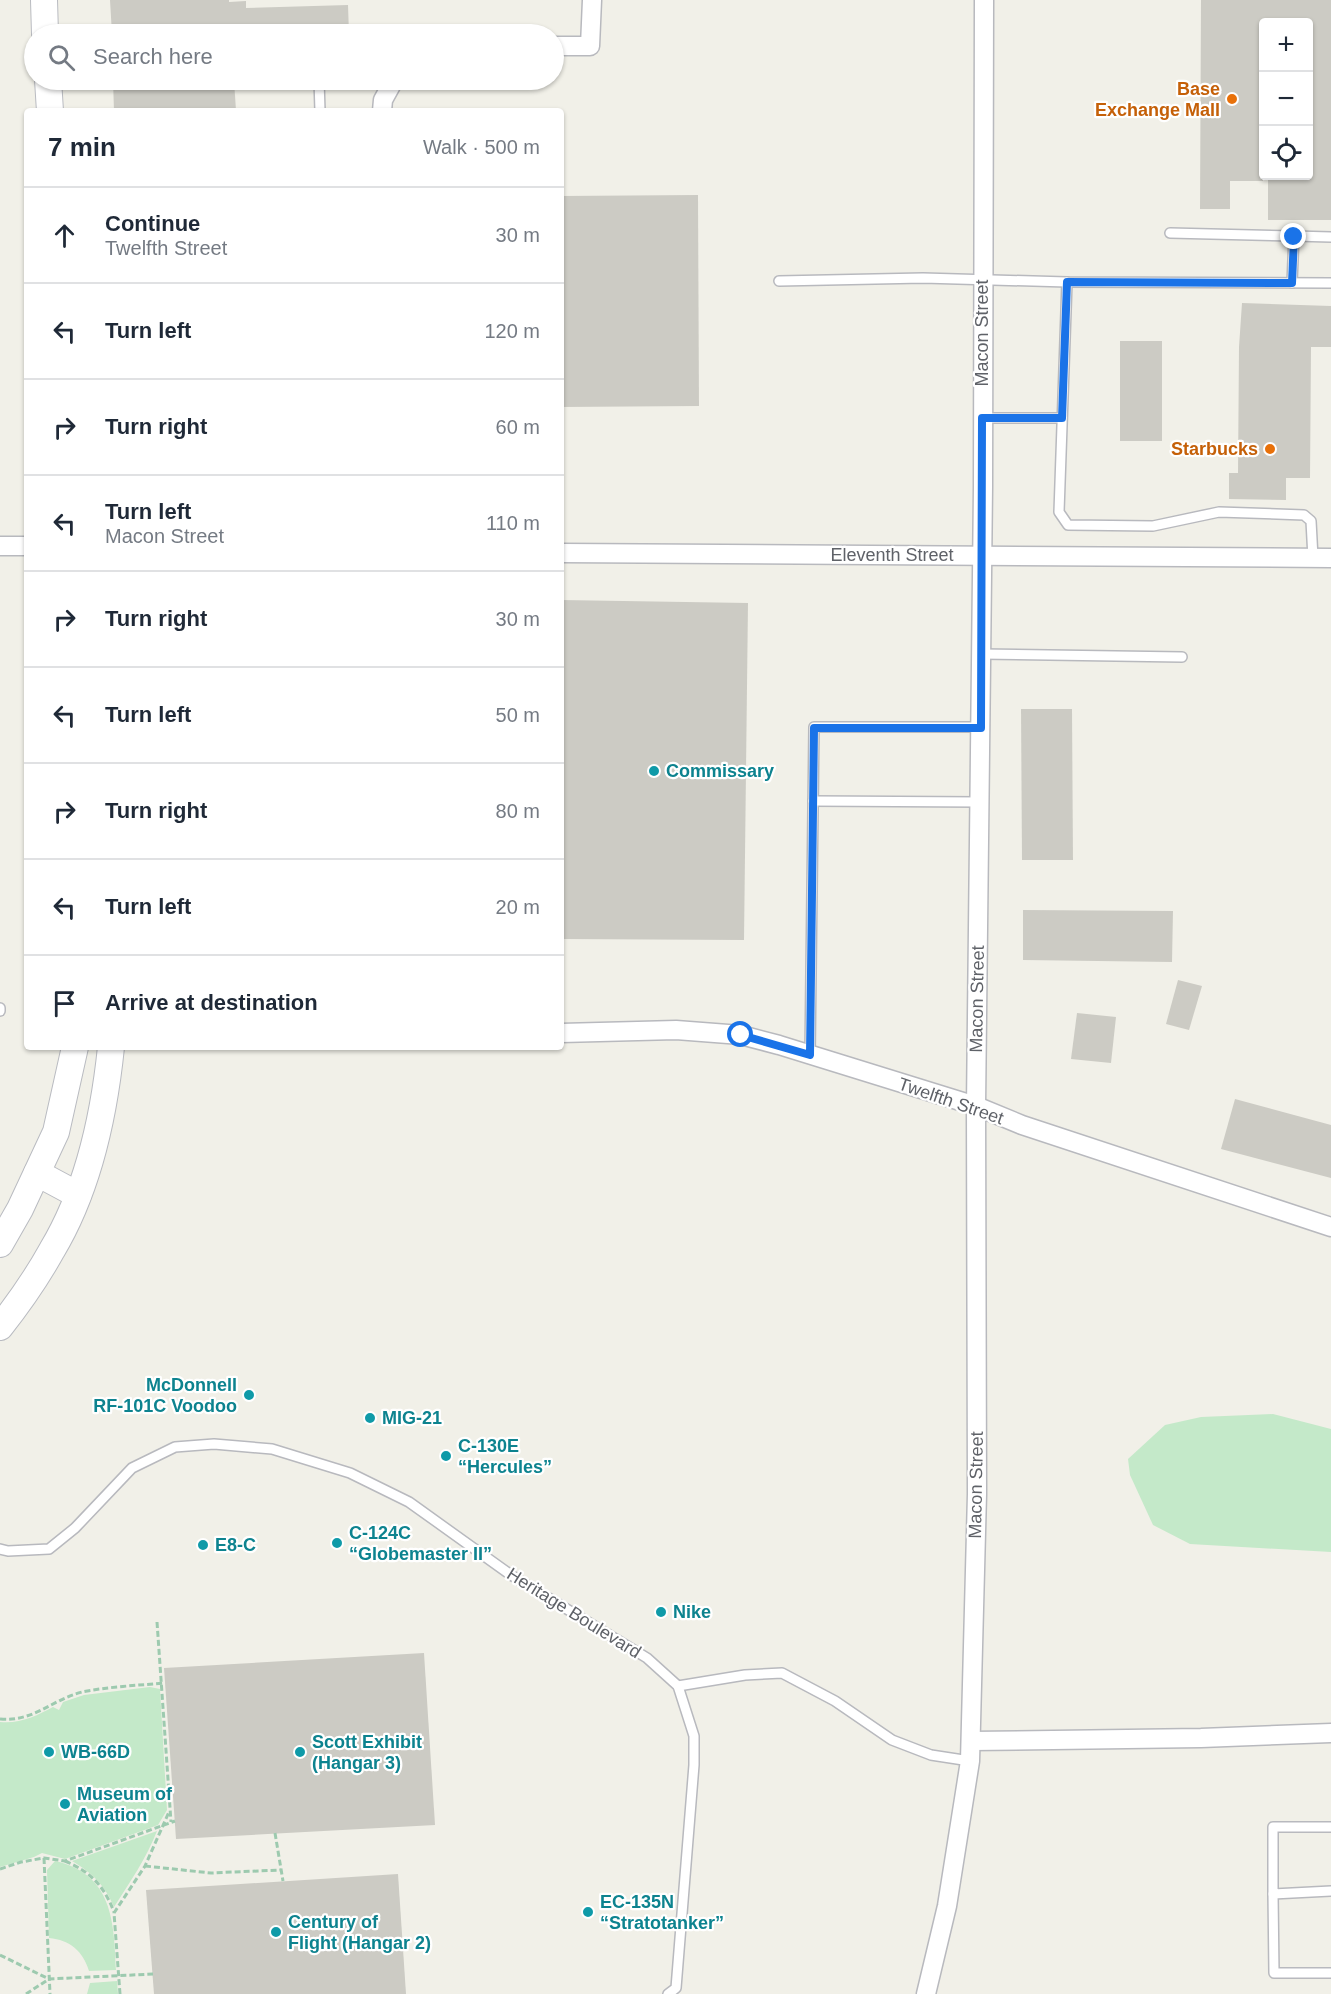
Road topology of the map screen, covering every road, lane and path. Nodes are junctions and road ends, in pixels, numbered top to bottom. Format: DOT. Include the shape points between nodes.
graph roads {
  1 [pos="44,0"];
  2 [pos="592,0"];
  3 [pos="984,0"];
  4 [pos="45,24"];
  5 [pos="564,46"];
  6 [pos="49,90"];
  7 [pos="319,90"];
  8 [pos="388,90"];
  9 [pos="50,108"];
  10 [pos="320,108"];
  11 [pos="382,108"];
  12 [pos="1170,232"];
  13 [pos="1294,237"];
  14 [pos="1331,237"];
  15 [pos="983,280"];
  16 [pos="779,281"];
  17 [pos="1067,282"];
  18 [pos="1292,283"];
  19 [pos="1331,284"];
  20 [pos="982,418"];
  21 [pos="1062,418"];
  22 [pos="0,546"];
  23 [pos="24,546"];
  24 [pos="564,553"];
  25 [pos="983,555"];
  26 [pos="1322,558"];
  27 [pos="981,654"];
  28 [pos="1182,657"];
  29 [pos="981,728"];
  30 [pos="813,801"];
  31 [pos="980,802"];
  32 [pos="564,1033"];
  33 [pos="74,1050"];
  34 [pos="111,1050"];
  35 [pos="810,1055"];
  36 [pos="976,1106"];
  37 [pos="37,1173"];
  38 [pos="78,1195"];
  39 [pos="1331,1227"];
  40 [pos="0,1244"];
  41 [pos="0,1327"];
  42 [pos="0,1549"];
  43 [pos="157,1622"];
  44 [pos="164,1683"];
  45 [pos="678,1686"];
  46 [pos="0,1719"];
  47 [pos="1331,1734"];
  48 [pos="971,1741"];
  49 [pos="970,1761"];
  50 [pos="170,1811"];
  51 [pos="162,1826"];
  52 [pos="1331,1827"];
  53 [pos="275,1833"];
  54 [pos="44,1858"];
  55 [pos="65,1861"];
  56 [pos="146,1866"];
  57 [pos="0,1869"];
  58 [pos="281,1870"];
  59 [pos="283,1881"];
  60 [pos="1331,1891"];
  61 [pos="1273,1894"];
  62 [pos="114,1913"];
  63 [pos="0,1955"];
  64 [pos="1331,1973"];
  65 [pos="153,1974"];
  66 [pos="120,1976"];
  67 [pos="49,1979"];
  68 [pos="26,1994"];
  69 [pos="50,1994"];
  70 [pos="120,1994"];
  71 [pos="668,1994"];
  72 [pos="926,1994"];
  1 -- 4 [label="street"];
  2 -- 5 [label="street" via="590,46"];
  3 -- 15 [label="street, Macon Street"];
  6 -- 9 [label="street"];
  7 -- 10 [label="lane"];
  8 -- 11 [label="street"];
  12 -- 13 [label="lane"];
  13 -- 14 [label="lane"];
  13 -- 18 [label="lane"];
  15 -- 16 [label="lane"];
  15 -- 17 [label="lane"];
  15 -- 20 [label="street, Macon Street"];
  17 -- 18 [label="lane"];
  17 -- 21 [label="lane"];
  18 -- 19 [label="lane"];
  20 -- 21 [label="lane"];
  20 -- 25 [label="street, Macon Street"];
  21 -- 26 [label="lane" via="1059,512 1068,525 1153,526 1219,512 1304,515 1311,521"];
  22 -- 23 [label="street"];
  24 -- 25 [label="street, Eleventh Street"];
  25 -- 26 [label="street, Eleventh Street"];
  25 -- 27 [label="street, Macon Street"];
  27 -- 28 [label="lane"];
  27 -- 29 [label="street, Macon Street"];
  29 -- 30 [label="lane" via="814,728"];
  29 -- 31 [label="street, Macon Street"];
  30 -- 31 [label="lane"];
  30 -- 35 [label="lane"];
  31 -- 36 [label="street, Macon Street"];
  32 -- 35 [label="street, Twelfth Street" via="676,1030 741,1035"];
  33 -- 37 [label="street" via="56,1132"];
  34 -- 38 [label="street" via="99,1125"];
  35 -- 36 [label="street, Twelfth Street"];
  36 -- 39 [label="street, Twelfth Street" via="1022,1125"];
  36 -- 48 [label="street, Macon Street" via="977,1494"];
  37 -- 38 [label="street"];
  37 -- 40 [label="street"];
  38 -- 41 [label="street" via="53,1249"];
  42 -- 45 [label="lane, Heritage Boulevard" via="49,1549 75,1528 132,1468 175,1447 214,1444 272,1449 350,1473 409,1502 512,1575 646,1658"];
  43 -- 44 [label="path"];
  44 -- 46 [label="path" via="83,1692 27,1717"];
  44 -- 50 [label="path"];
  45 -- 49 [label="lane" via="782,1673 835,1701 892,1740 931,1755"];
  45 -- 71 [label="lane" via="694,1736 694,1765 676,1988"];
  47 -- 48 [label="street"];
  48 -- 49 [label="street, Macon Street"];
  49 -- 72 [label="street, Macon Street" via="947,1906"];
  50 -- 51 [label="path"];
  50 -- 51 [label="path" via="173,1821"];
  51 -- 55 [label="path"];
  51 -- 56 [label="path"];
  52 -- 61 [label="lane" via="1273,1827"];
  53 -- 58 [label="path"];
  54 -- 55 [label="path"];
  54 -- 57 [label="path"];
  54 -- 67 [label="path"];
  55 -- 62 [label="path" via="91,1875"];
  56 -- 58 [label="path" via="211,1874"];
  56 -- 62 [label="path"];
  58 -- 59 [label="path"];
  60 -- 61 [label="lane"];
  61 -- 64 [label="lane" via="1274,1973"];
  62 -- 66 [label="path"];
  63 -- 67 [label="path"];
  65 -- 66 [label="path"];
  66 -- 67 [label="path"];
  66 -- 70 [label="path"];
  67 -- 68 [label="path"];
  67 -- 69 [label="path"];
}
